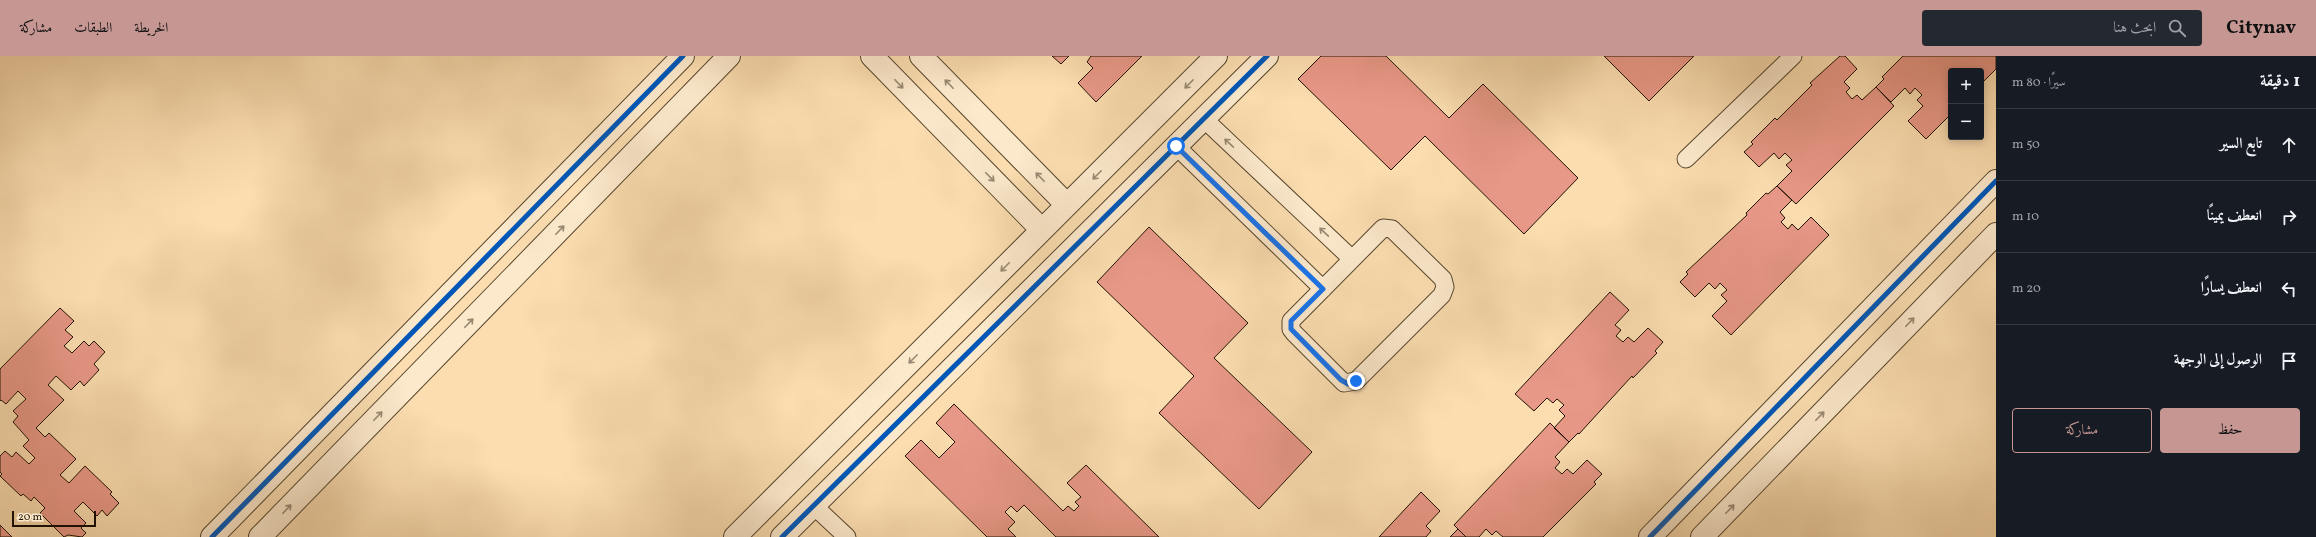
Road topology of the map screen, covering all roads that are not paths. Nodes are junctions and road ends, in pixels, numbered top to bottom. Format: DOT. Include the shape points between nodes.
graph roads {
  1 [pos="683,56"];
  2 [pos="729,56"];
  3 [pos="872,56"];
  4 [pos="921,56"];
  5 [pos="1216,56"];
  6 [pos="1267,56"];
  7 [pos="1793,56"];
  8 [pos="1204,119"];
  9 [pos="1176,146"];
  10 [pos="1686,159"];
  11 [pos="1996,181"];
  12 [pos="1067,205"];
  13 [pos="1042,230"];
  14 [pos="1996,234"];
  15 [pos="1352,259"];
  16 [pos="1323,289"];
  17 [pos="814,506"];
  18 [pos="789,535"];
  19 [pos="212,537"];
  20 [pos="260,537"];
  21 [pos="735,537"];
  22 [pos="847,537"];
  23 [pos="1650,537"];
  24 [pos="1702,537"];
  1 -- 19 [label="street"];
  20 -- 2 [label="street, one-way"];
  3 -- 13 [label="street, one-way"];
  12 -- 4 [label="street, one-way"];
  5 -- 12 [label="street, one-way"];
  6 -- 8 [label="street"];
  7 -- 10 [label="lane"];
  8 -- 9 [label="street"];
  15 -- 8 [label="lane, one-way"];
  9 -- 16 [label="lane"];
  9 -- 17 [label="street"];
  11 -- 23 [label="street"];
  12 -- 13 [label="street"];
  13 -- 21 [label="street, one-way"];
  24 -- 14 [label="street, one-way"];
  15 -- 16 [label="lane"];
  15 -- 16 [label="lane" via="1383,228 1392,229 1443,279 1445,287 1442,294 1352,383 1344,383 1291,329 1291,321"];
  17 -- 18 [label="street"];
  17 -- 22 [label="lane"];
}
